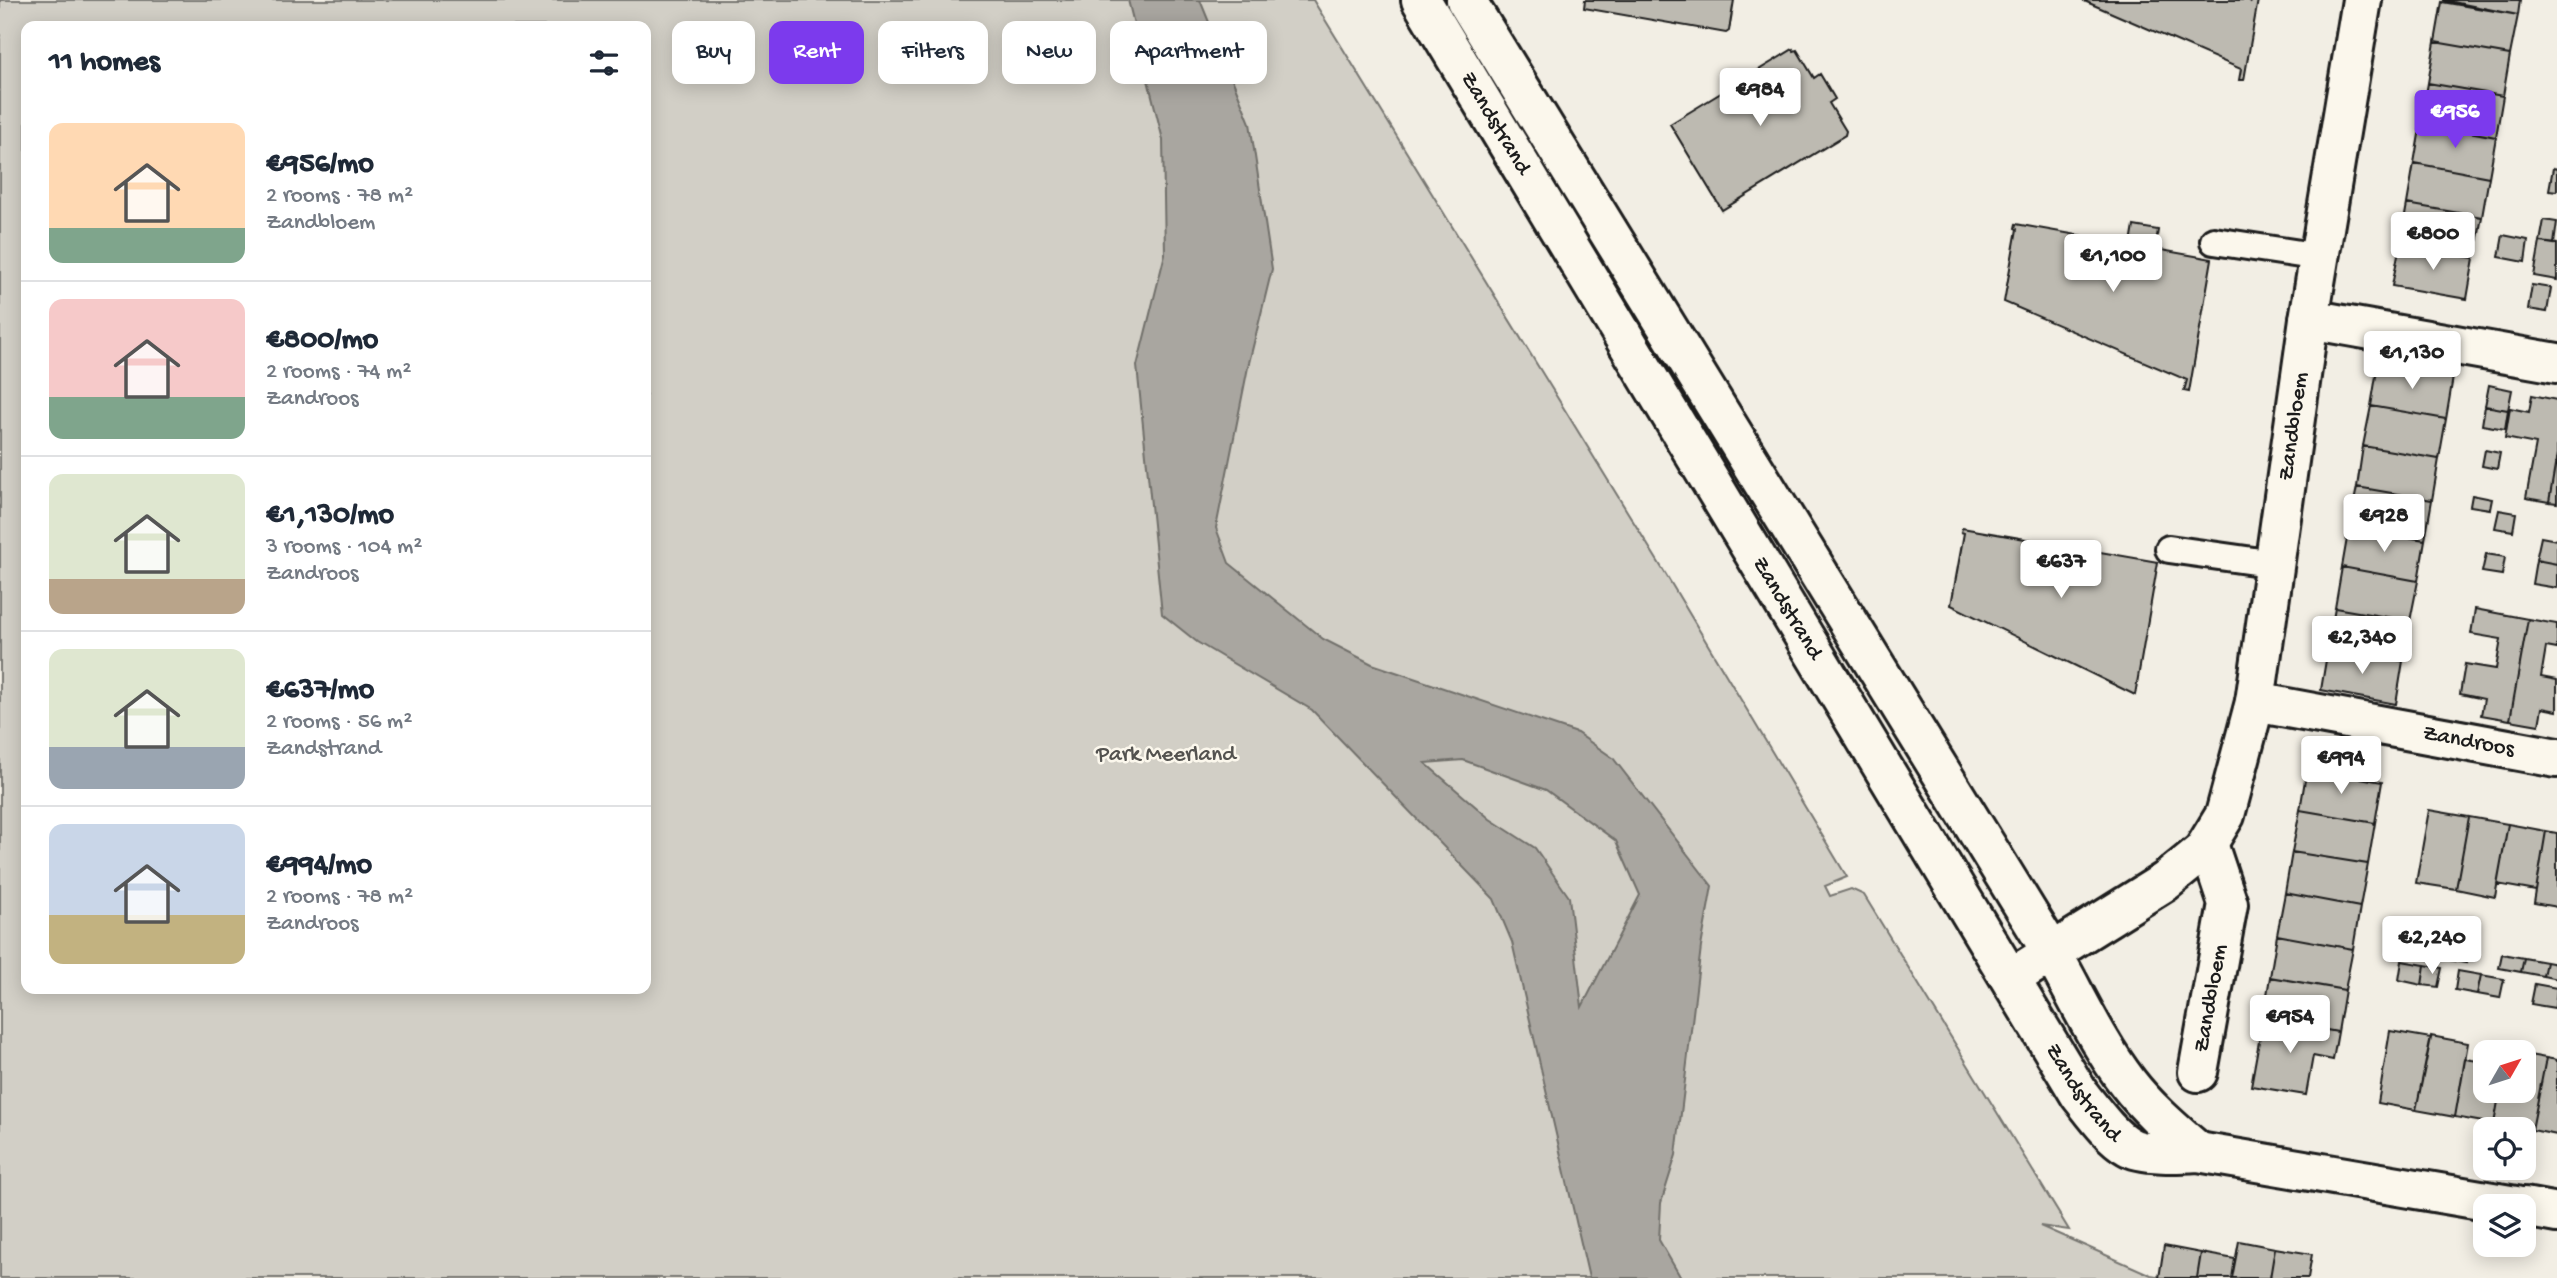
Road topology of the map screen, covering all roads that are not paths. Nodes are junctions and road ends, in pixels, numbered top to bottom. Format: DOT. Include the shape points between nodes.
graph roads {
  1 [pos="1421,0"];
  2 [pos="1466,0"];
  3 [pos="2362,0"];
  4 [pos="2214,241"];
  5 [pos="2320,257"];
  6 [pos="2309,320"];
  7 [pos="2557,363"];
  8 [pos="2169,549"];
  9 [pos="2275,564"];
  10 [pos="2255,702"];
  11 [pos="2557,758"];
  12 [pos="2208,844"];
  13 [pos="2051,951"];
  14 [pos="2011,978"];
  15 [pos="2198,1072"];
  16 [pos="2198,1152"];
  17 [pos="2473,1199"];
  18 [pos="2536,1209"];
  19 [pos="2557,1213"];
  1 -- 14 [label="street, Zandstrand"];
  2 -- 13 [label="street, Zandstrand"];
  3 -- 5 [label="street, Zandbloem"];
  4 -- 5 [label="lane"];
  5 -- 6 [label="street, Zandbloem"];
  6 -- 7 [label="street"];
  6 -- 9 [label="street, Zandbloem"];
  8 -- 9 [label="lane"];
  9 -- 10 [label="street, Zandbloem"];
  10 -- 11 [label="street, Zandroos"];
  10 -- 12 [label="street, Zandbloem" via="2225,816"];
  12 -- 13 [label="street, Zandbloem" via="2166,881"];
  12 -- 15 [label="street, Zandbloem" via="2228,904"];
  13 -- 14 [label="street, Zandbloem"];
  13 -- 16 [label="street, Zandstrand" via="2127,1082"];
  14 -- 16 [label="street, Zandstrand" via="2080,1095 2101,1121 2129,1147"];
  16 -- 17 [label="street, Zandstrand"];
  18 -- 19 [label="street"];
}
